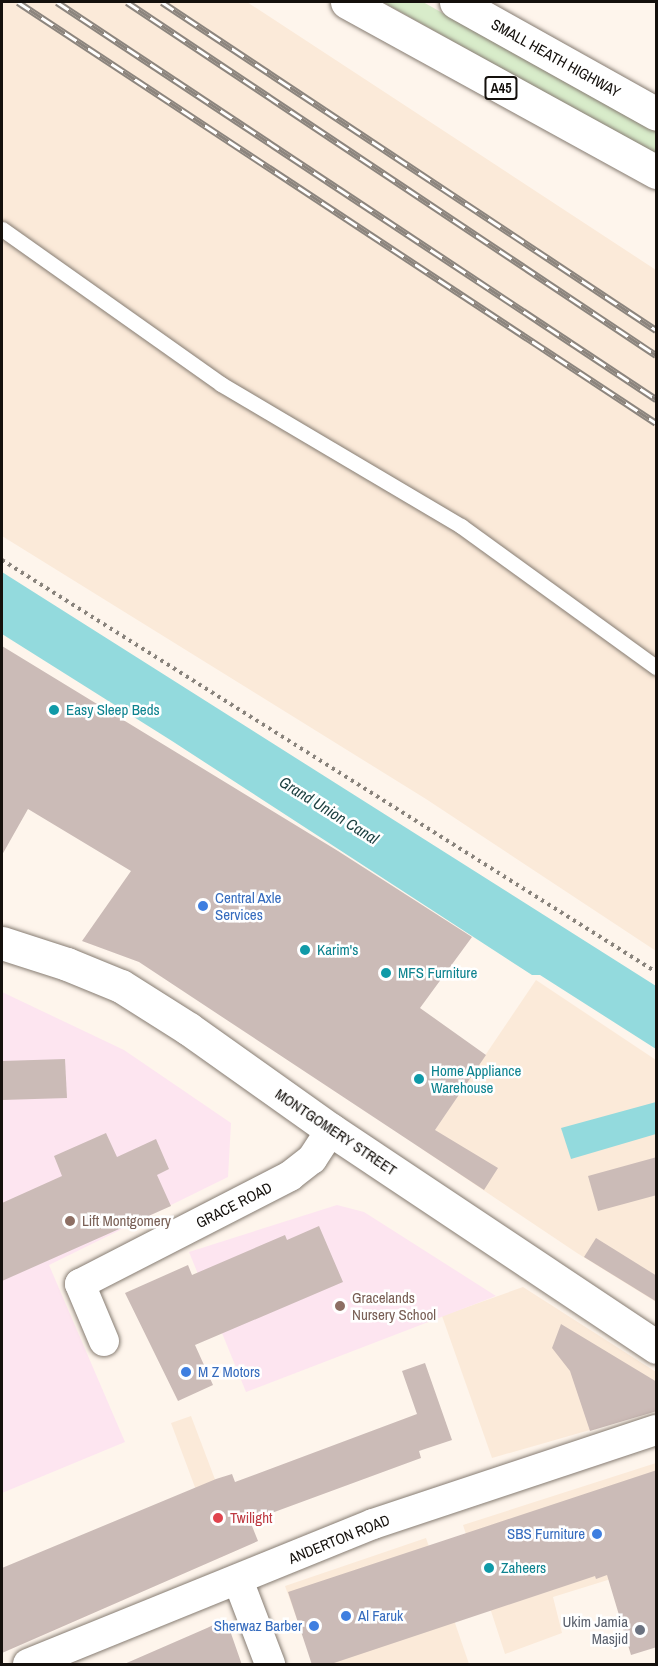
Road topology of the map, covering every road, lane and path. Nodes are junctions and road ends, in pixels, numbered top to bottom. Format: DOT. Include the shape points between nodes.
graph roads {
  1 [pos="347,2"];
  2 [pos="456,2"];
  3 [pos="657,114"];
  4 [pos="657,172"];
  5 [pos="2,229"];
  6 [pos="2,560"];
  7 [pos="657,667"];
  8 [pos="2,943"];
  9 [pos="657,972"];
  10 [pos="331,1130"];
  11 [pos="104,1341"];
  12 [pos="657,1347"];
  13 [pos="657,1430"];
  14 [pos="238,1580"];
  15 [pos="28,1665"];
  16 [pos="270,1665"];
  1 -- 4 [label="main road, A45"];
  2 -- 3 [label="main road, SMALL HEATH HIGHWAY"];
  5 -- 7 [label="lane" via="221,384 461,526"];
  6 -- 9 [label="path"];
  8 -- 10 [label="main road, MONTGOMERY STREET" via="121,986"];
  10 -- 11 [label="street, GRACE ROAD" via="312,1159 290,1176 80,1284"];
  10 -- 12 [label="main road, MONTGOMERY STREET"];
  13 -- 14 [label="street, ANDERTON ROAD" via="416,1509"];
  14 -- 15 [label="street, ANDERTON ROAD"];
  14 -- 16 [label="street"];
}
